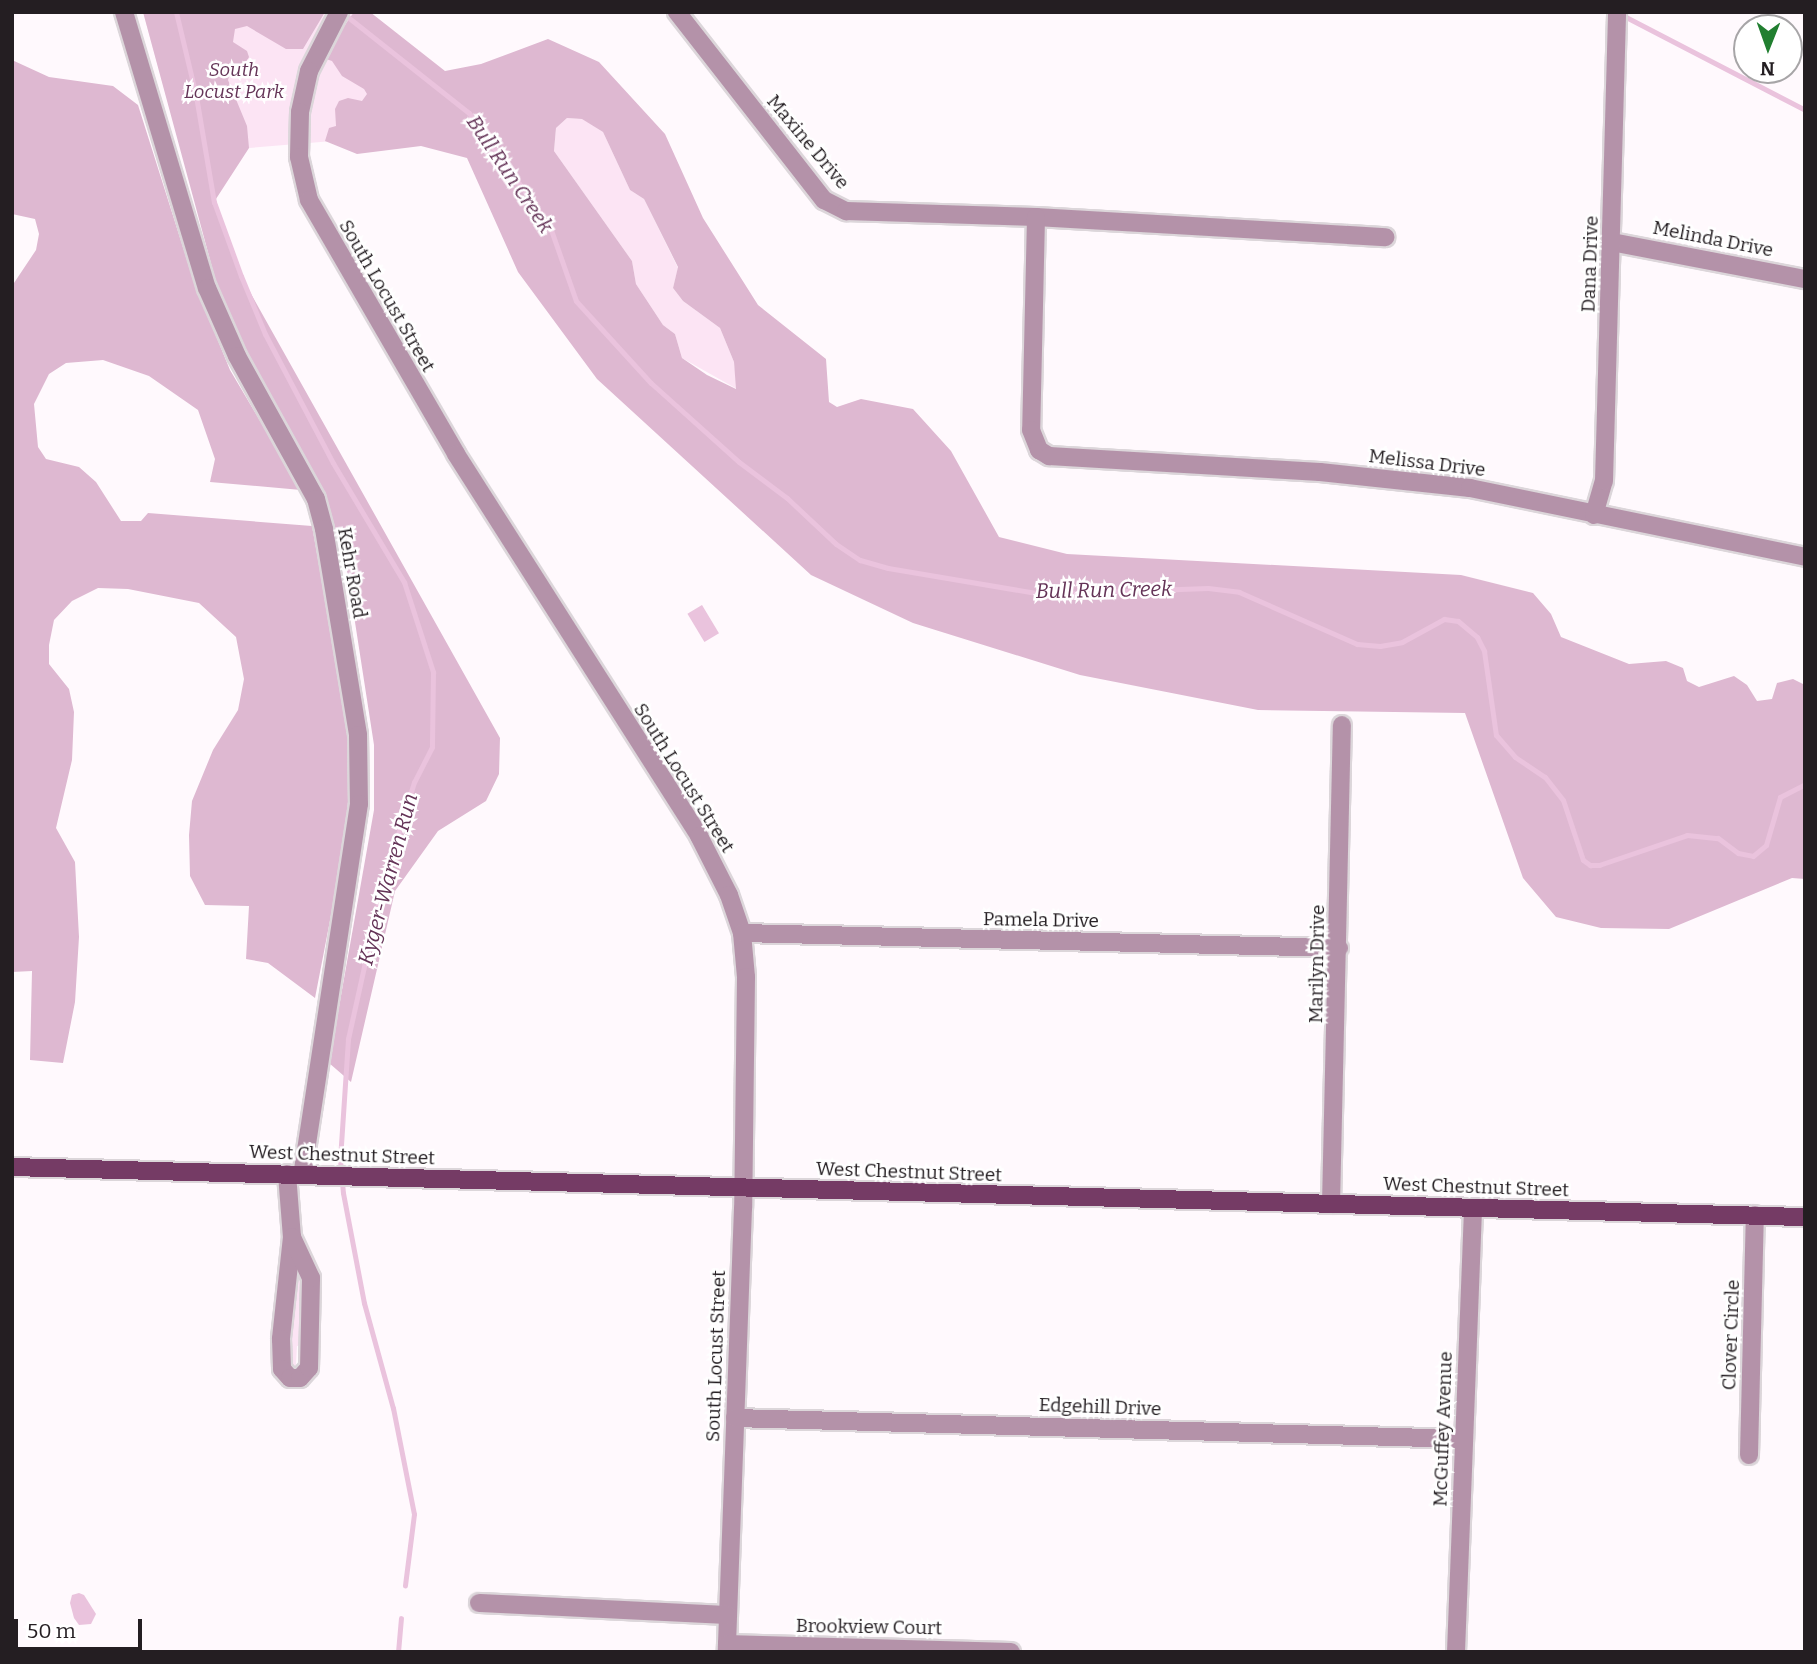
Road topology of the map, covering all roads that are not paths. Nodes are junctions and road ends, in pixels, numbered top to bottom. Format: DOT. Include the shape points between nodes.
graph roads {
  1 [pos="124,12"];
  2 [pos="677,12"];
  3 [pos="335,17"];
  4 [pos="1617,19"];
  5 [pos="1036,218"];
  6 [pos="1385,237"];
  7 [pos="1612,242"];
  8 [pos="1805,279"];
  9 [pos="1594,515"];
  10 [pos="1805,557"];
  11 [pos="1342,725"];
  12 [pos="742,933"];
  13 [pos="1339,948"];
  14 [pos="12,1167"];
  15 [pos="295,1174"];
  16 [pos="743,1188"];
  17 [pos="1331,1204"];
  18 [pos="1473,1208"];
  19 [pos="1755,1215"];
  20 [pos="1805,1217"];
  21 [pos="292,1237"];
  22 [pos="735,1418"];
  23 [pos="1464,1439"];
  24 [pos="1748,1455"];
  25 [pos="479,1603"];
  26 [pos="728,1615"];
  27 [pos="727,1648"];
  28 [pos="1011,1652"];
  29 [pos="1456,1652"];
  1 -- 15 [label="street, Kehr Road" via="207,288 237,356 316,499 358,735 359,804"];
  2 -- 5 [label="street, Maxine Drive" via="834,207"];
  3 -- 12 [label="street, South Locust Street" via="309,71 300,112 301,168 309,200 509,539 699,836 729,895"];
  4 -- 7 [label="street, Dana Drive"];
  5 -- 6 [label="street, Maxine Drive"];
  5 -- 9 [label="street, Melissa Drive" via="1031,430 1040,450 1062,457 1320,472 1450,485"];
  7 -- 8 [label="street, Melinda Drive"];
  7 -- 9 [label="street, Dana Drive" via="1604,481"];
  9 -- 10 [label="street, Melissa Drive"];
  11 -- 13 [label="street, Marilyn Drive"];
  12 -- 13 [label="street, Pamela Drive"];
  12 -- 16 [label="street, South Locust Street" via="747,977"];
  13 -- 17 [label="street, Marilyn Drive"];
  14 -- 15 [label="main road, West Chestnut Street"];
  15 -- 16 [label="main road, West Chestnut Street"];
  15 -- 21 [label="street, Kehr Road"];
  16 -- 17 [label="main road, West Chestnut Street"];
  16 -- 22 [label="street, South Locust Street"];
  17 -- 18 [label="main road, West Chestnut Street"];
  18 -- 19 [label="main road, West Chestnut Street"];
  18 -- 23 [label="street, McGuffey Avenue"];
  19 -- 20 [label="main road, West Chestnut Street"];
  19 -- 24 [label="street, Clover Circle"];
  21 -- 21 [label="street" via="282,1369 290,1378 300,1378 309,1368 311,1278"];
  22 -- 23 [label="street, Edgehill Drive"];
  22 -- 26 [label="street, South Locust Street"];
  23 -- 29 [label="street, McGuffey Avenue"];
  25 -- 26 [label="street"];
  26 -- 27 [label="street, South Locust Street"];
  27 -- 28 [label="street, Brookview Court"];
}
